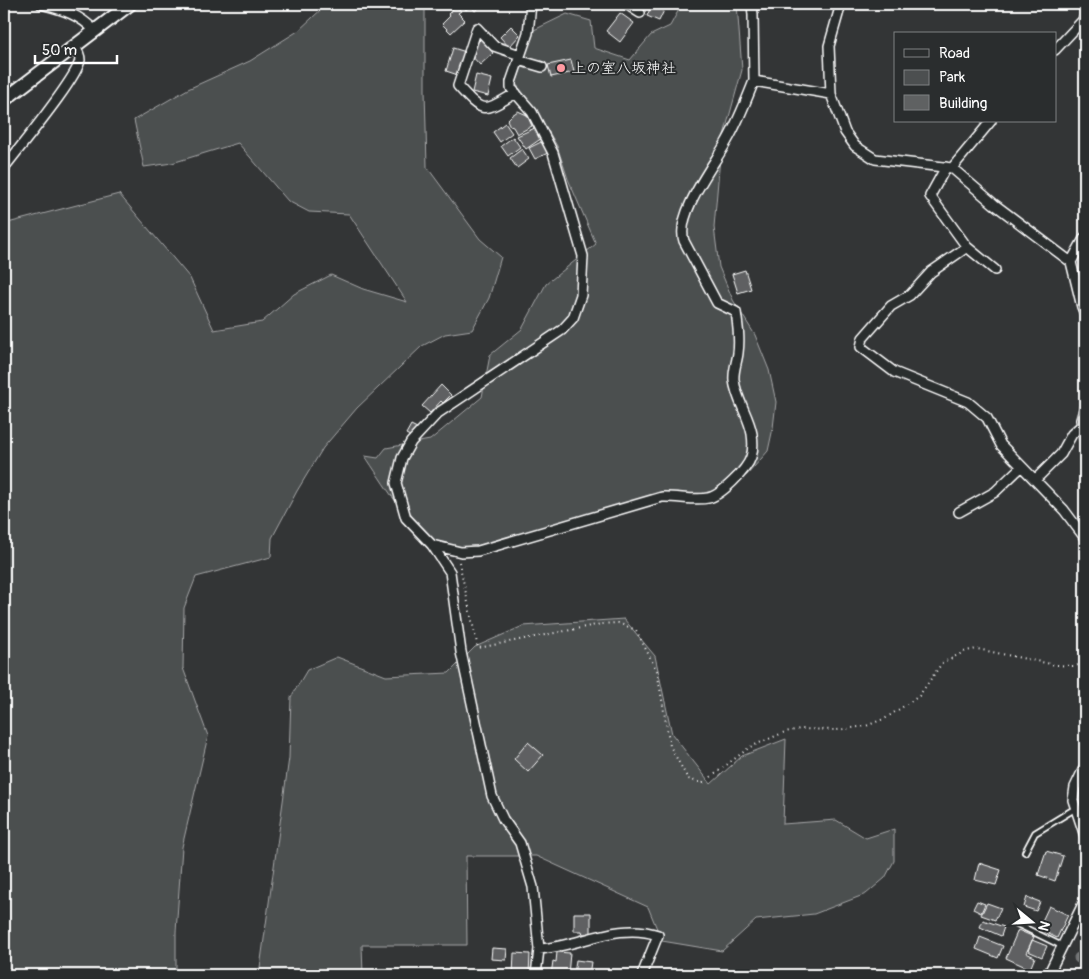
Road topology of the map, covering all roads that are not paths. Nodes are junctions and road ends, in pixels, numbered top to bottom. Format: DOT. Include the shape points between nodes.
graph roads {
  1 [pos="41,4"];
  2 [pos="130,4"];
  3 [pos="531,4"];
  4 [pos="626,4"];
  5 [pos="752,4"];
  6 [pos="841,4"];
  7 [pos="640,13"];
  8 [pos="1085,18"];
  9 [pos="95,31"];
  10 [pos="74,46"];
  11 [pos="1056,49"];
  12 [pos="519,57"];
  13 [pos="542,67"];
  14 [pos="754,81"];
  15 [pos="516,93"];
  16 [pos="832,94"];
  17 [pos="4,100"];
  18 [pos="990,122"];
  19 [pos="949,167"];
  20 [pos="4,168"];
  21 [pos="1085,237"];
  22 [pos="967,247"];
  23 [pos="1071,262"];
  24 [pos="994,270"];
  25 [pos="1085,314"];
  26 [pos="1085,406"];
  27 [pos="1082,426"];
  28 [pos="1085,442"];
  29 [pos="1021,467"];
  30 [pos="1035,480"];
  31 [pos="959,512"];
  32 [pos="1085,538"];
  33 [pos="432,545"];
  34 [pos="1085,766"];
  35 [pos="1076,808"];
  36 [pos="1085,836"];
  37 [pos="1026,852"];
  38 [pos="1085,900"];
  39 [pos="1018,924"];
  40 [pos="1062,946"];
  41 [pos="539,949"];
  42 [pos="536,975"];
  43 [pos="642,975"];
  44 [pos="1048,975"];
  1 -- 9 [label="street" via="75,14"];
  2 -- 9 [label="main road"];
  3 -- 12 [label="street" via="528,33"];
  4 -- 7 [label="street"];
  5 -- 14 [label="street"];
  6 -- 16 [label="street" via="830,46"];
  8 -- 11 [label="street"];
  9 -- 10 [label="main road"];
  10 -- 17 [label="main road"];
  10 -- 20 [label="street" via="79,52 77,68"];
  12 -- 13 [label="street"];
  12 -- 15 [label="street" via="510,82"];
  12 -- 15 [label="street" via="494,46 477,28 458,86 476,106 488,108"];
  14 -- 16 [label="street"];
  14 -- 33 [label="street" via="728,140 697,188 681,232 717,303 736,312 739,330 734,380 752,433 751,457 742,471 716,495 706,499 662,498 478,550 461,552"];
  15 -- 33 [label="street" via="532,112 553,153 583,256 581,295 573,318 562,330 454,401 410,442 396,483 406,518"];
  16 -- 19 [label="street" via="845,132 855,146 874,159"];
  18 -- 19 [label="street"];
  19 -- 22 [label="street" via="930,196"];
  19 -- 23 [label="street"];
  21 -- 23 [label="street"];
  22 -- 24 [label="street"];
  22 -- 29 [label="street" via="891,306 863,338 861,347 894,372 968,402 987,418 1001,445"];
  23 -- 25 [label="street"];
  26 -- 27 [label="street"];
  27 -- 28 [label="street"];
  27 -- 30 [label="street" via="1072,434 1061,454"];
  29 -- 30 [label="street"];
  29 -- 31 [label="street" via="995,492"];
  30 -- 32 [label="street"];
  33 -- 41 [label="street" via="450,572 461,652 492,796 520,843 533,888"];
  34 -- 35 [label="street" via="1075,786 1073,800"];
  35 -- 36 [label="street"];
  35 -- 37 [label="lane" via="1035,833"];
  38 -- 40 [label="street"];
  39 -- 40 [label="lane"];
  40 -- 44 [label="street"];
  41 -- 42 [label="street"];
  41 -- 43 [label="street" via="570,945 610,932 658,934"];
}
